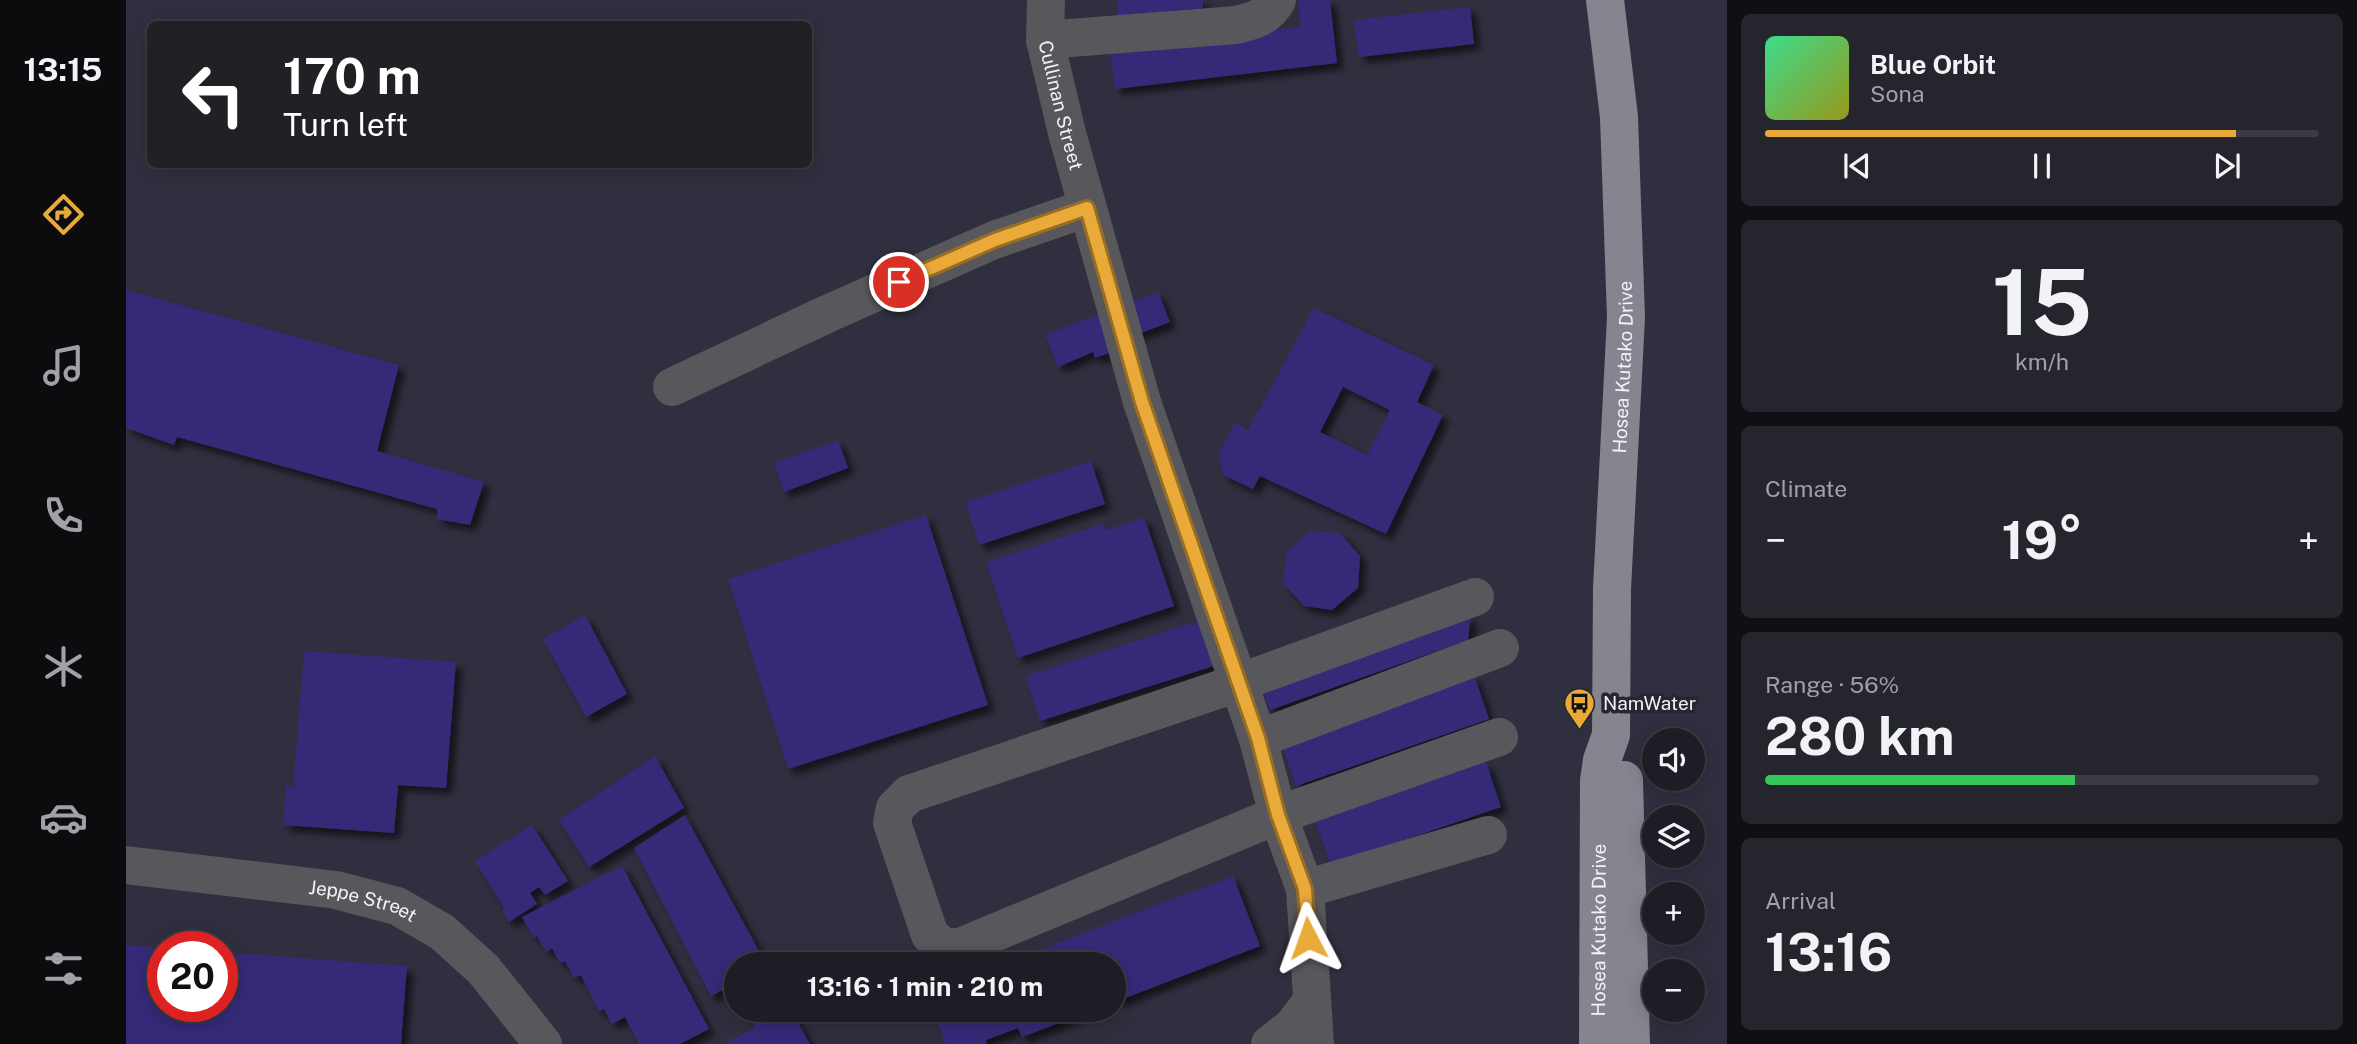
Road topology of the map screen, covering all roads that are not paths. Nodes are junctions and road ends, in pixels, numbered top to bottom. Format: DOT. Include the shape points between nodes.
graph roads {
  1 [pos="1046,0"];
  2 [pos="1277,0"];
  3 [pos="1605,0"];
  4 [pos="1045,40"];
  5 [pos="1087,208"];
  6 [pos="672,387"];
  7 [pos="1475,597"];
  8 [pos="1500,648"];
  9 [pos="1238,683"];
  10 [pos="1611,734"];
  11 [pos="1499,737"];
  12 [pos="1258,738"];
  13 [pos="1278,815"];
  14 [pos="1488,835"];
  15 [pos="126,865"];
  16 [pos="1305,889"];
  17 [pos="1312,1001"];
  18 [pos="543,1044"];
  19 [pos="1270,1044"];
  20 [pos="1315,1044"];
  21 [pos="1598,1044"];
  22 [pos="1631,1044"];
  1 -- 4 [label="street, Cullinan Street"];
  2 -- 4 [label="street" via="1258,20 1236,26"];
  3 -- 10 [label="main road, Hosea Kutako Drive" via="1619,117 1626,317 1612,589"];
  4 -- 5 [label="street, Cullinan Street"];
  5 -- 6 [label="street" via="995,240"];
  5 -- 9 [label="street, Cullinan Street" via="1142,402"];
  7 -- 9 [label="street"];
  8 -- 12 [label="street"];
  9 -- 12 [label="street, Cullinan Street"];
  9 -- 13 [label="street" via="909,794 895,808 892,823 930,935 943,947 960,947"];
  10 -- 21 [label="main road, Hosea Kutako Drive" via="1599,781"];
  10 -- 22 [label="main road, Hosea Kutako Drive" via="1624,784"];
  11 -- 13 [label="street"];
  12 -- 13 [label="street, Cullinan Street"];
  13 -- 16 [label="street, Cullinan Street"];
  14 -- 16 [label="street"];
  15 -- 18 [label="street, Jeppe Street" via="336,890 397,906 442,932 483,970"];
  16 -- 17 [label="street, Cullinan Street"];
  17 -- 19 [label="street" via="1292,1027"];
  17 -- 20 [label="street, Cullinan Street"];
}
